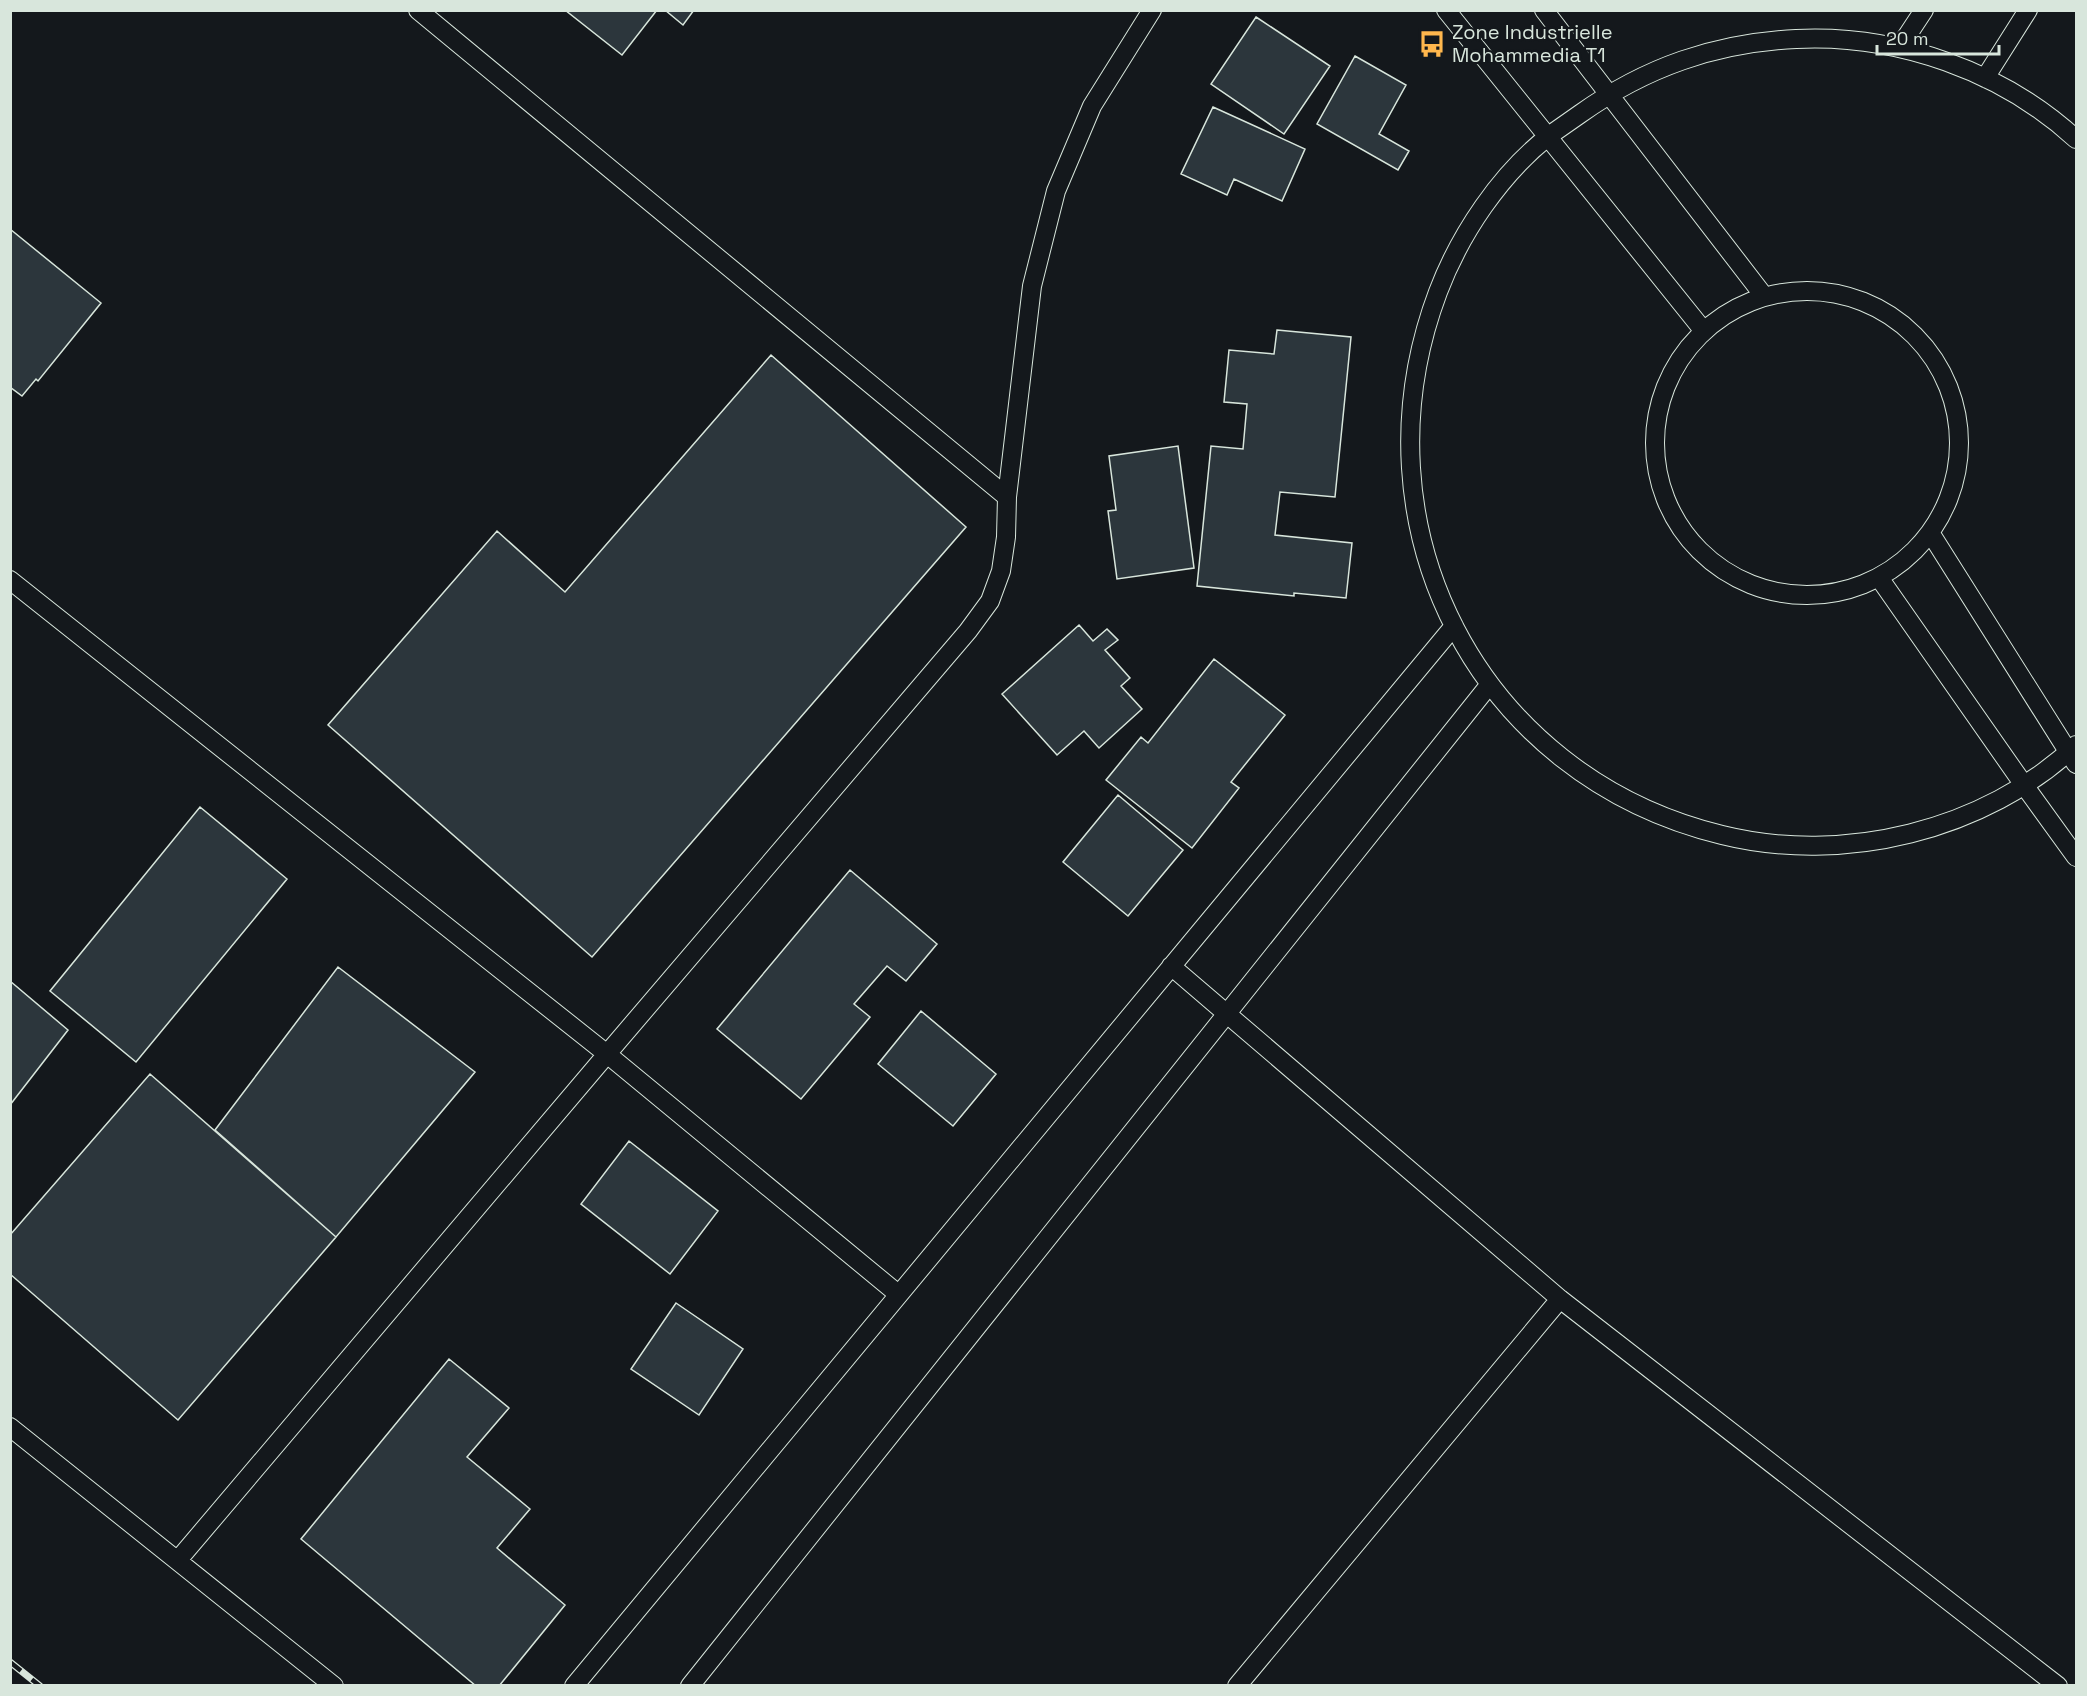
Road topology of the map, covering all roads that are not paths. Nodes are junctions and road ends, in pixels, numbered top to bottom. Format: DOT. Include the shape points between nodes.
graph roads {
  1 [pos="417,10"];
  2 [pos="1152,10"];
  3 [pos="1446,10"];
  4 [pos="1544,10"];
  5 [pos="1924,10"];
  6 [pos="2028,10"];
  7 [pos="1899,48"];
  8 [pos="1984,78"];
  9 [pos="1609,93"];
  10 [pos="1547,137"];
  11 [pos="2076,139"];
  12 [pos="1764,296"];
  13 [pos="1703,330"];
  14 [pos="1007,496"];
  15 [pos="1931,534"];
  16 [pos="1880,579"];
  17 [pos="10,580"];
  18 [pos="1454,626"];
  19 [pos="1490,684"];
  20 [pos="2074,754"];
  21 [pos="2024,785"];
  22 [pos="2076,857"];
  23 [pos="1171,966"];
  24 [pos="1226,1014"];
  25 [pos="606,1054"];
  26 [pos="898,1294"];
  27 [pos="1560,1299"];
  28 [pos="10,1427"];
  29 [pos="178,1560"];
  30 [pos="333,1686"];
  31 [pos="574,1686"];
  32 [pos="690,1686"];
  33 [pos="1237,1686"];
  34 [pos="2058,1686"];
  1 -- 14 [label="lane"];
  2 -- 14 [label="lane" via="1092,106 1056,190 1032,286"];
  3 -- 10 [label="lane"];
  4 -- 9 [label="lane"];
  5 -- 7 [label="lane"];
  6 -- 8 [label="lane"];
  7 -- 8 [label="lane" via="1943,60"];
  7 -- 9 [label="lane" via="1814,38 1771,40 1687,58"];
  8 -- 11 [label="lane" via="2026,101"];
  9 -- 10 [label="lane"];
  9 -- 12 [label="lane"];
  10 -- 13 [label="lane"];
  10 -- 18 [label="lane" via="1515,168 1462,240 1427,322 1416,365 1410,409 1413,499 1422,542"];
  12 -- 13 [label="lane" via="1732,309"];
  12 -- 15 [label="lane" via="1818,290 1870,303 1915,334 1946,378 1960,431 1955,485"];
  13 -- 16 [label="lane" via="1675,365 1659,406 1654,450 1662,494 1683,533 1713,565 1752,587 1794,597 1839,594"];
  14 -- 25 [label="lane" via="1001,571 990,601"];
  15 -- 16 [label="lane"];
  15 -- 20 [label="lane"];
  16 -- 21 [label="lane"];
  17 -- 25 [label="lane"];
  18 -- 19 [label="lane"];
  18 -- 23 [label="lane"];
  19 -- 21 [label="lane" via="1548,746 1617,796 1696,829 1737,839 1822,846 1875,840 1947,822"];
  19 -- 24 [label="lane"];
  20 -- 21 [label="lane"];
  21 -- 22 [label="lane"];
  23 -- 24 [label="lane"];
  23 -- 26 [label="lane"];
  24 -- 27 [label="lane"];
  24 -- 32 [label="lane"];
  25 -- 26 [label="lane"];
  25 -- 29 [label="lane"];
  26 -- 31 [label="lane"];
  27 -- 33 [label="lane"];
  27 -- 34 [label="lane"];
  28 -- 29 [label="lane"];
  29 -- 30 [label="lane"];
}
